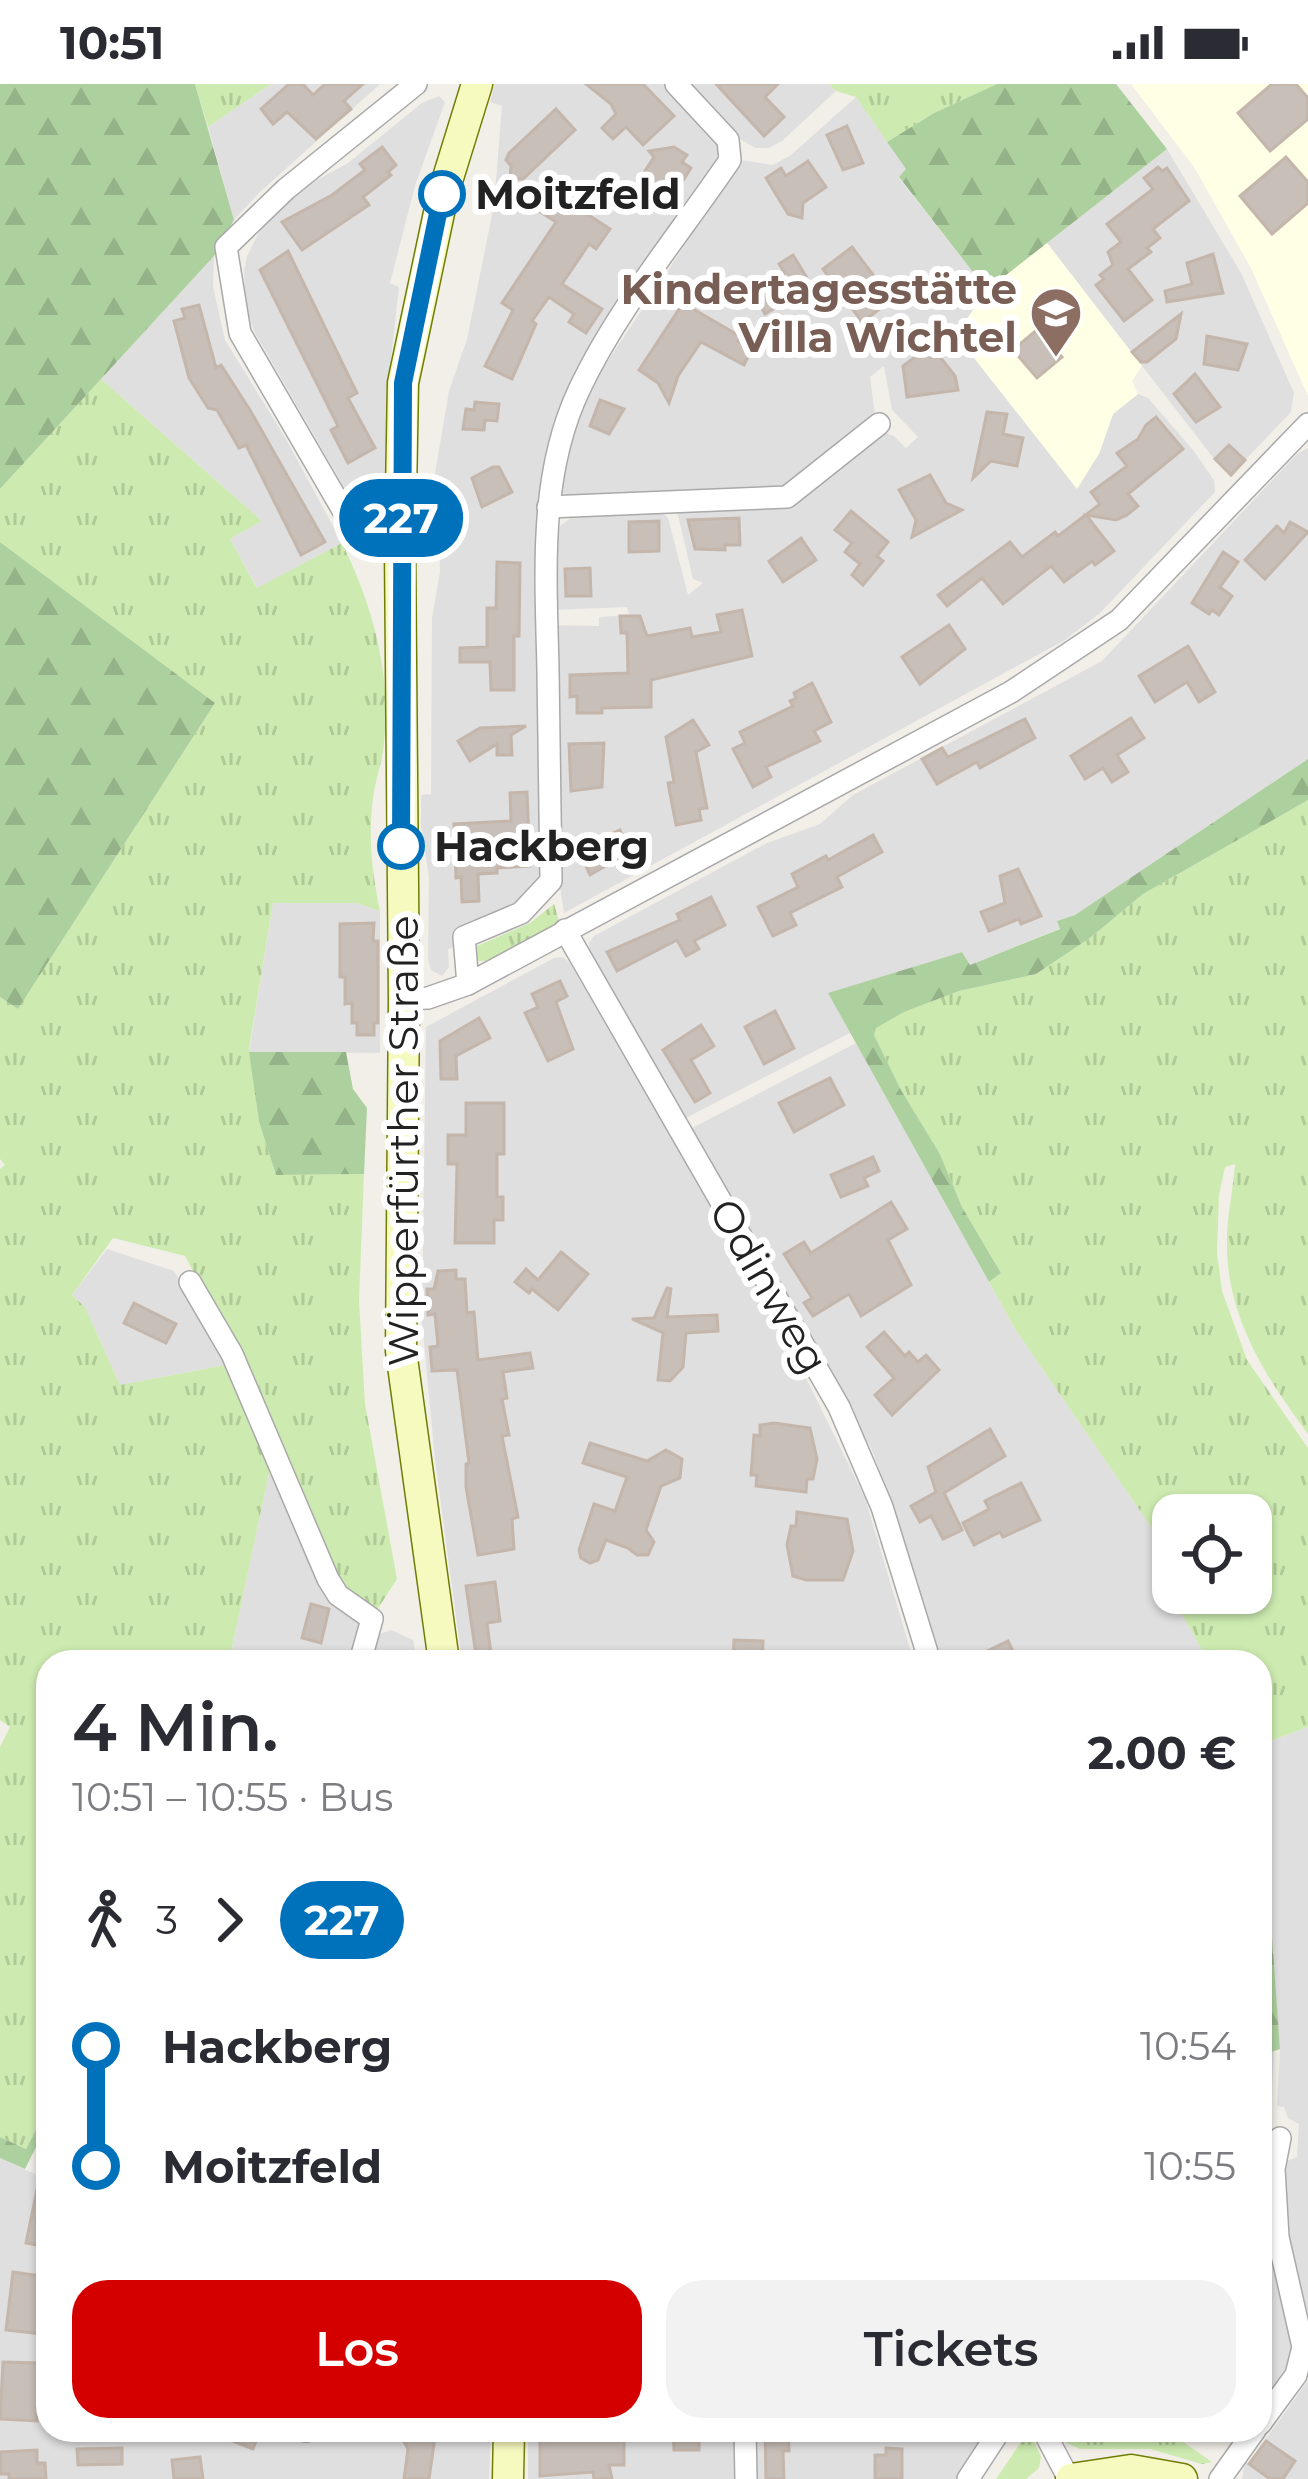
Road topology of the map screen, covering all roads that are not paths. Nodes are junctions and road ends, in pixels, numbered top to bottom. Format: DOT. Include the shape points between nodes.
graph roads {
  1 [pos="416,84"];
  2 [pos="477,84"];
  3 [pos="676,84"];
  4 [pos="880,424"];
  5 [pos="1308,424"];
  6 [pos="548,507"];
  7 [pos="400,548"];
  8 [pos="566,930"];
  9 [pos="468,983"];
  10 [pos="404,999"];
  11 [pos="190,1282"];
  12 [pos="363,1650"];
  13 [pos="442,1650"];
  14 [pos="926,1650"];
  15 [pos="1280,2138"];
  16 [pos="1272,2408"];
  17 [pos="509,2442"];
  18 [pos="745,2442"];
  19 [pos="992,2442"];
  20 [pos="1050,2442"];
  21 [pos="1247,2442"];
  22 [pos="508,2479"];
  23 [pos="746,2479"];
  24 [pos="968,2479"];
  25 [pos="1070,2479"];
  26 [pos="1182,2479"];
  27 [pos="1220,2479"];
  1 -- 7 [label="street" via="226,247 240,333 351,524"];
  2 -- 7 [label="main road" via="442,194 403,383"];
  3 -- 6 [label="street" via="728,140 730,160 579,390 555,454"];
  4 -- 6 [label="street" via="788,497"];
  5 -- 8 [label="street" via="1119,620 1011,692"];
  6 -- 9 [label="street" via="551,881 521,913 464,938"];
  7 -- 10 [label="main road, Wipperfürther Straße"];
  8 -- 9 [label="street"];
  8 -- 14 [label="street, Odinweg" via="838,1407 882,1507"];
  9 -- 10 [label="street"];
  10 -- 13 [label="main road, Wipperfürther Straße" via="401,1352"];
  11 -- 12 [label="street" via="232,1354 328,1579 372,1619"];
  15 -- 16 [label="street" via="1277,2237 1303,2347 1296,2375"];
  17 -- 22 [label="main road"];
  18 -- 23 [label="street"];
  19 -- 24 [label="street"];
  20 -- 25 [label="street"];
  21 -- 27 [label="street"];
  25 -- 26 [label="main road" via="1131,2470"];
}
